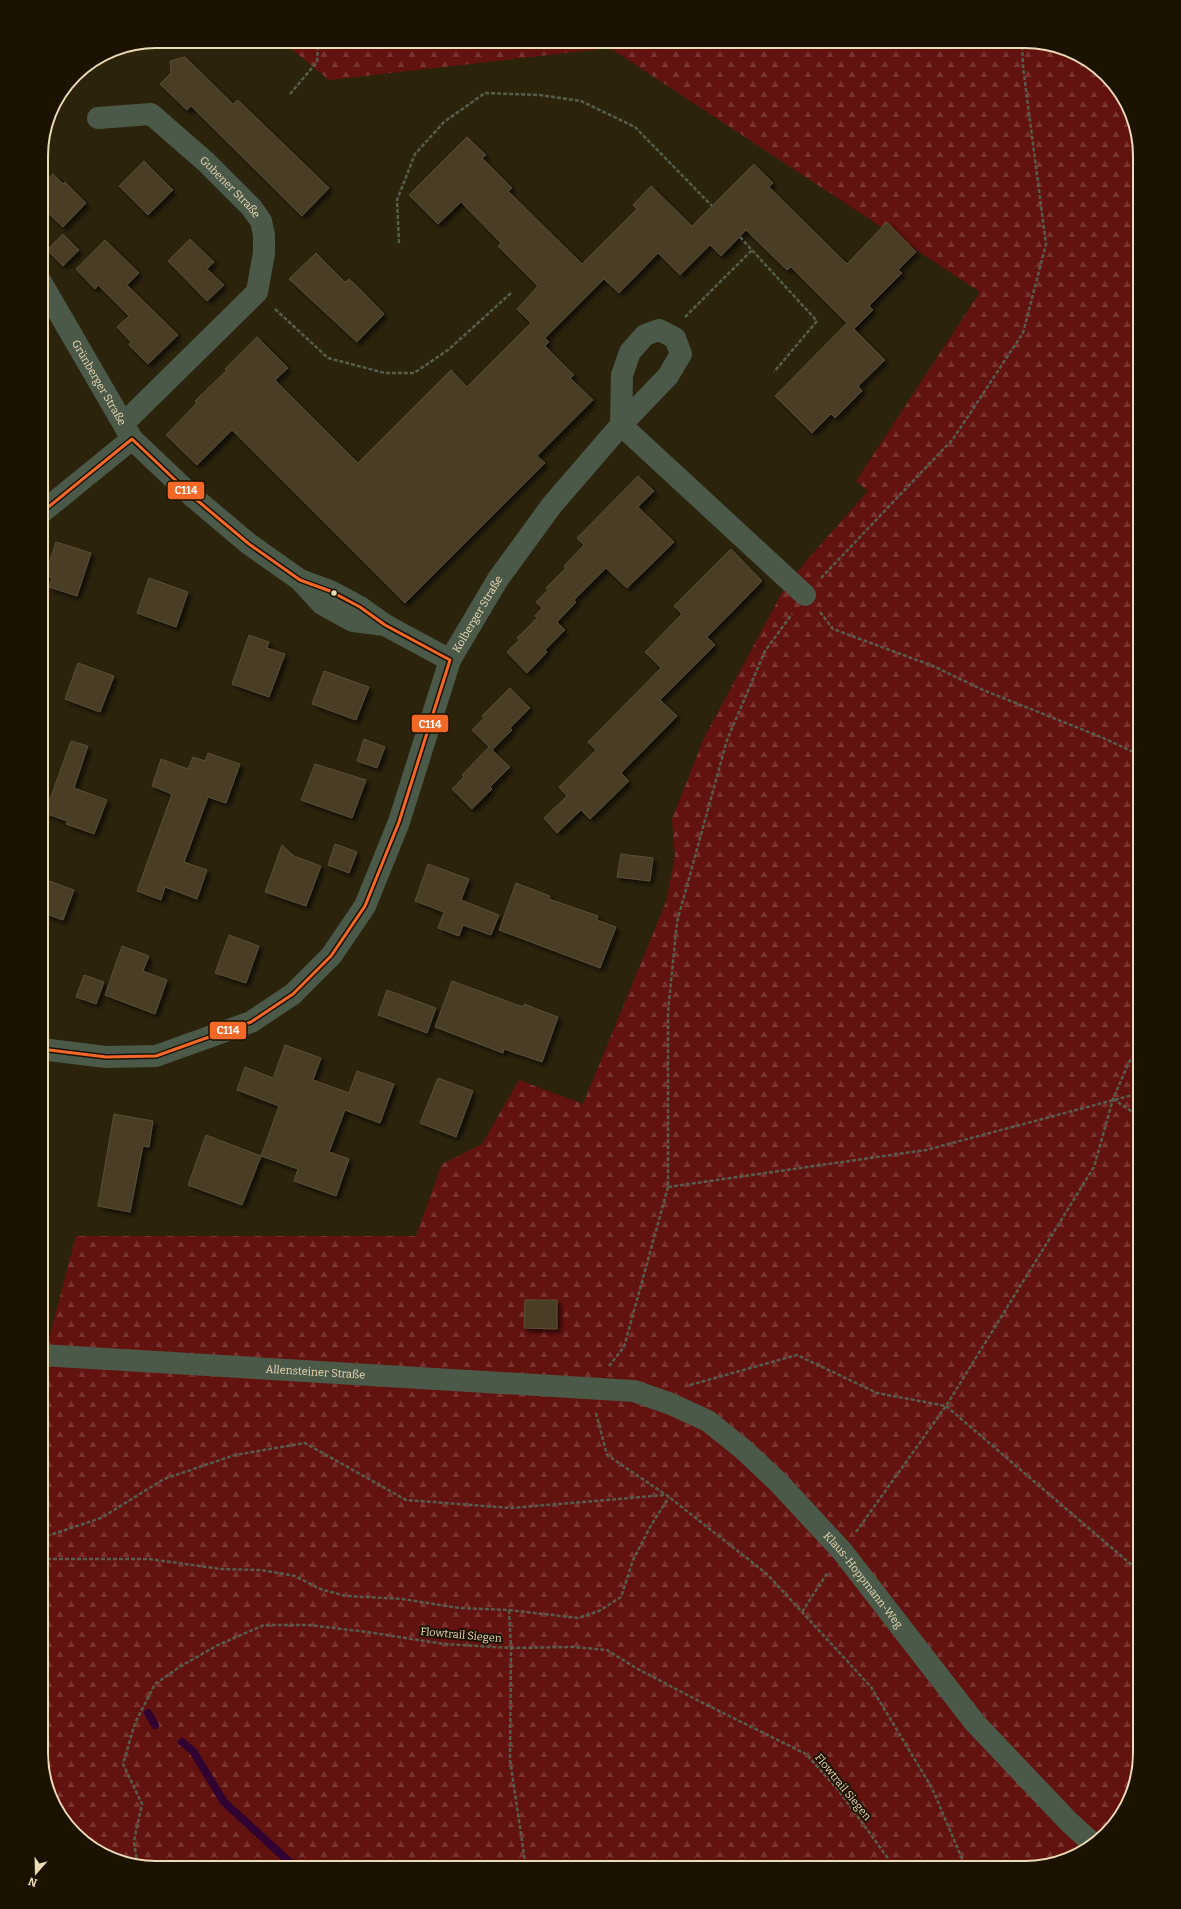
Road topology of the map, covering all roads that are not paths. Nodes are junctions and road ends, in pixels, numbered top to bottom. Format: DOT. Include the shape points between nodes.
graph roads {
  1 [pos="98,118"];
  2 [pos="48,294"];
  3 [pos="621,425"];
  4 [pos="128,431"];
  5 [pos="48,506"];
  6 [pos="806,595"];
  7 [pos="450,660"];
  8 [pos="48,1050"];
  9 [pos="48,1355"];
  10 [pos="590,1389"];
  11 [pos="1089,1840"];
  1 -- 4 [label="street, Gubener Straße" via="151,114 206,162 251,207 261,221 264,235 264,253 257,292"];
  2 -- 4 [label="street, Grünberger Straße"];
  3 -- 3 [label="street, Kolberger Straße" via="668,376 681,354 675,338 668,334 659,330 645,335 630,352 622,375"];
  3 -- 6 [label="street"];
  3 -- 7 [label="street, Kolberger Straße" via="552,506 498,579"];
  4 -- 5 [label="street"];
  4 -- 7 [label="street, Grünberger Straße" via="192,496 249,544 300,580 322,604 352,621 385,624"];
  7 -- 8 [label="street, Kolberger Straße" via="399,822 365,906 331,956 293,994 250,1022 156,1056 106,1057"];
  9 -- 10 [label="street, Allensteiner Straße"];
  10 -- 11 [label="street, Klaus-Hoppmann-Weg" via="634,1391 671,1404 708,1421 744,1450 778,1482 842,1552 975,1723"];
}
